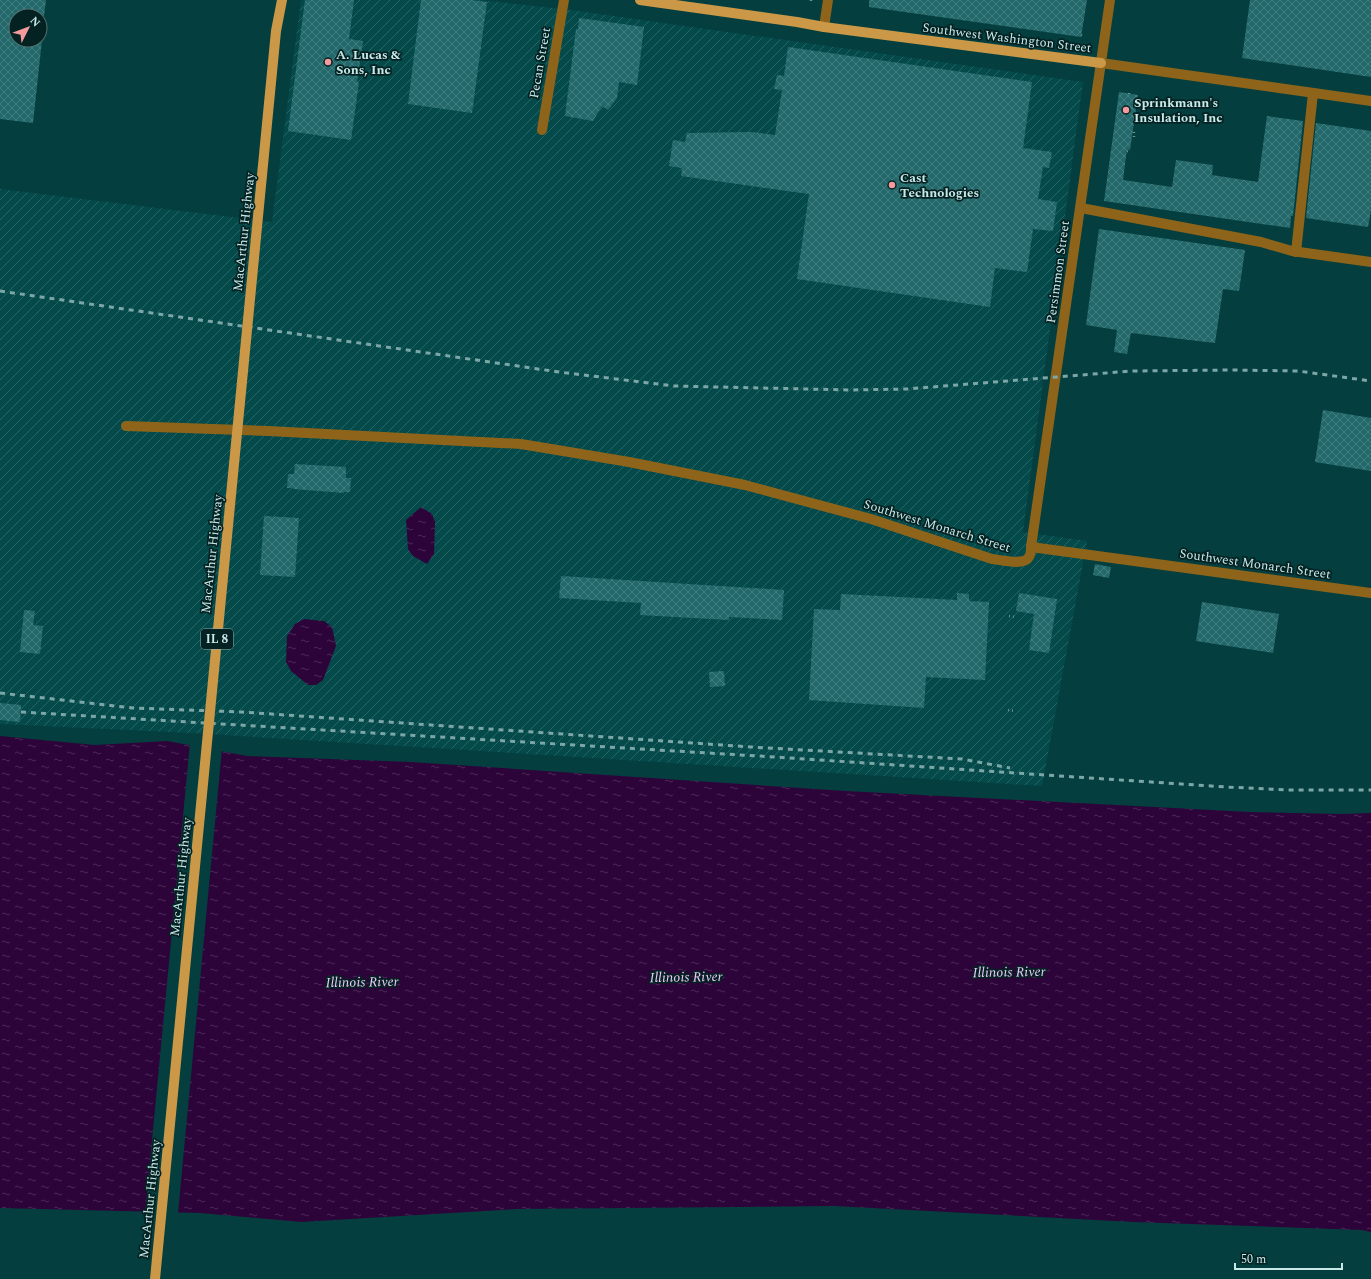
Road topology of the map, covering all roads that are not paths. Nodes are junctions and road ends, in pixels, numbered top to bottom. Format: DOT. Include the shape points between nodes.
graph roads {
  1 [pos="282,0"];
  2 [pos="564,0"];
  3 [pos="640,0"];
  4 [pos="828,0"];
  5 [pos="1110,0"];
  6 [pos="824,28"];
  7 [pos="1101,63"];
  8 [pos="1313,93"];
  9 [pos="1371,101"];
  10 [pos="542,130"];
  11 [pos="1081,208"];
  12 [pos="1296,252"];
  13 [pos="1371,262"];
  14 [pos="126,426"];
  15 [pos="1031,547"];
  16 [pos="1371,593"];
  17 [pos="156,1279"];
  1 -- 17 [label="main road, MacArthur Highway / IL 8, bridge" via="276,31"];
  2 -- 10 [label="street, Pecan Street"];
  3 -- 6 [label="main road, Southwest Washington Street"];
  4 -- 6 [label="street"];
  5 -- 7 [label="street, Persimmon Street"];
  6 -- 7 [label="main road, Southwest Washington Street"];
  7 -- 8 [label="street, Southwest Washington Street"];
  7 -- 11 [label="street, Persimmon Street"];
  8 -- 9 [label="street, Southwest Washington Street"];
  8 -- 12 [label="street"];
  11 -- 12 [label="street" via="1261,242"];
  11 -- 15 [label="street, Persimmon Street"];
  12 -- 13 [label="street"];
  14 -- 15 [label="street, Southwest Monarch Street" via="521,444 745,485 871,519 992,559 1025,561 1030,556"];
  15 -- 16 [label="street, Southwest Monarch Street"];
}
